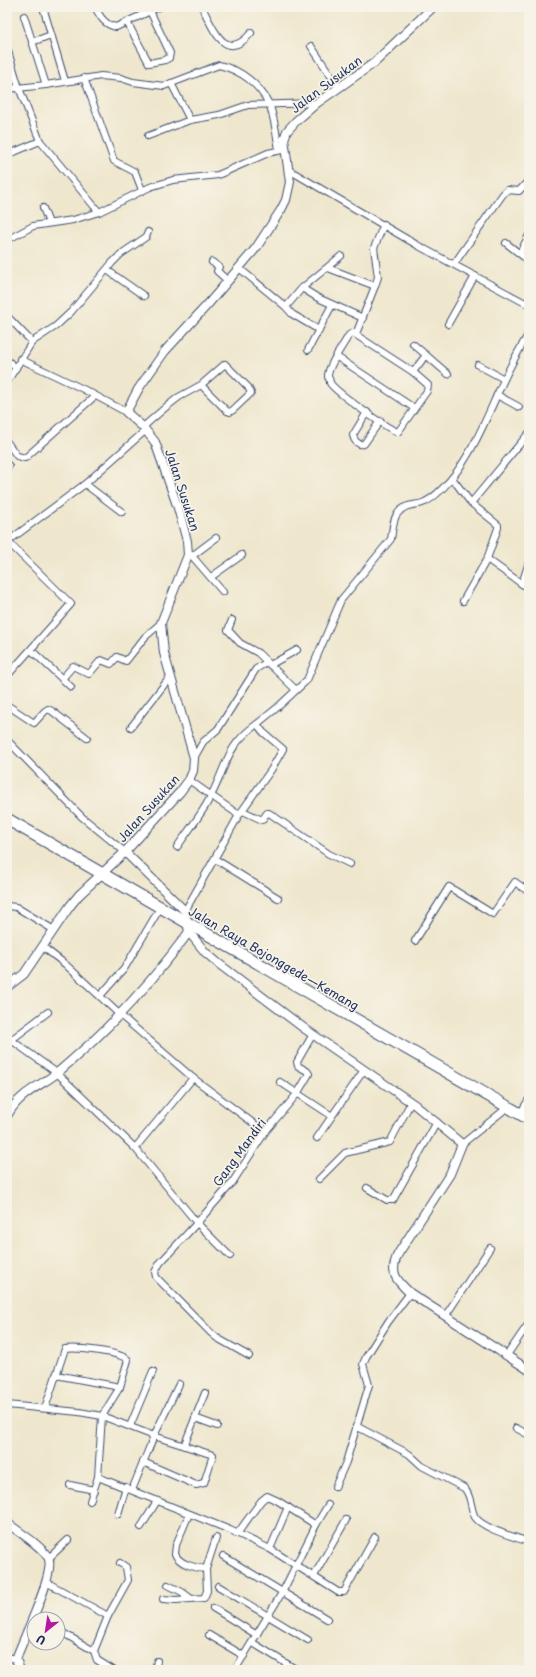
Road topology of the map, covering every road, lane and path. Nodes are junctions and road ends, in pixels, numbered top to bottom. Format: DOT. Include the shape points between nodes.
graph roads {
  1 [pos="43,7"];
  2 [pos="103,7"];
  3 [pos="159,7"];
  4 [pos="202,7"];
  5 [pos="433,7"];
  6 [pos="95,9"];
  7 [pos="150,11"];
  8 [pos="24,16"];
  9 [pos="127,22"];
  10 [pos="251,33"];
  11 [pos="51,35"];
  12 [pos="32,42"];
  13 [pos="311,46"];
  14 [pos="7,48"];
  15 [pos="84,78"];
  16 [pos="65,81"];
  17 [pos="171,83"];
  18 [pos="46,85"];
  19 [pos="18,88"];
  20 [pos="339,88"];
  21 [pos="7,89"];
  22 [pos="318,103"];
  23 [pos="270,105"];
  24 [pos="190,120"];
  25 [pos="148,136"];
  26 [pos="40,141"];
  27 [pos="282,150"];
  28 [pos="7,155"];
  29 [pos="289,170"];
  30 [pos="529,180"];
  31 [pos="142,190"];
  32 [pos="43,208"];
  33 [pos="99,212"];
  34 [pos="49,223"];
  35 [pos="384,224"];
  36 [pos="148,232"];
  37 [pos="529,235"];
  38 [pos="7,240"];
  39 [pos="506,243"];
  40 [pos="520,254"];
  41 [pos="342,256"];
  42 [pos="529,261"];
  43 [pos="212,262"];
  44 [pos="454,264"];
  45 [pos="239,268"];
  46 [pos="328,268"];
  47 [pos="107,270"];
  48 [pos="475,276"];
  49 [pos="228,282"];
  50 [pos="375,286"];
  51 [pos="302,288"];
  52 [pos="144,296"];
  53 [pos="332,305"];
  54 [pos="529,305"];
  55 [pos="286,307"];
  56 [pos="7,316"];
  57 [pos="363,318"];
  58 [pos="448,324"];
  59 [pos="319,330"];
  60 [pos="529,333"];
  61 [pos="356,334"];
  62 [pos="32,342"];
  63 [pos="413,344"];
  64 [pos="308,350"];
  65 [pos="426,355"];
  66 [pos="337,357"];
  67 [pos="20,359"];
  68 [pos="7,360"];
  69 [pos="478,364"];
  70 [pos="16,368"];
  71 [pos="413,372"];
  72 [pos="448,374"];
  73 [pos="504,379"];
  74 [pos="7,382"];
  75 [pos="201,385"];
  76 [pos="497,395"];
  77 [pos="96,396"];
  78 [pos="519,407"];
  79 [pos="414,408"];
  80 [pos="126,412"];
  81 [pos="367,412"];
  82 [pos="380,421"];
  83 [pos="144,429"];
  84 [pos="529,433"];
  85 [pos="527,441"];
  86 [pos="7,442"];
  87 [pos="452,478"];
  88 [pos="85,484"];
  89 [pos="471,503"];
  90 [pos="122,512"];
  91 [pos="216,538"];
  92 [pos="7,542"];
  93 [pos="190,555"];
  94 [pos="242,555"];
  95 [pos="487,560"];
  96 [pos="529,562"];
  97 [pos="211,577"];
  98 [pos="522,584"];
  99 [pos="529,588"];
  100 [pos="223,592"];
  101 [pos="463,601"];
  102 [pos="232,620"];
  103 [pos="161,623"];
  104 [pos="31,650"];
  105 [pos="297,650"];
  106 [pos="268,664"];
  107 [pos="7,676"];
  108 [pos="171,676"];
  109 [pos="62,679"];
  110 [pos="71,687"];
  111 [pos="295,689"];
  112 [pos="7,705"];
  113 [pos="257,724"];
  114 [pos="131,727"];
  115 [pos="87,738"];
  116 [pos="7,740"];
  117 [pos="194,758"];
  118 [pos="189,780"];
  119 [pos="211,796"];
  120 [pos="241,813"];
  121 [pos="7,819"];
  122 [pos="177,847"];
  123 [pos="125,852"];
  124 [pos="215,859"];
  125 [pos="350,864"];
  126 [pos="102,874"];
  127 [pos="529,892"];
  128 [pos="278,898"];
  129 [pos="7,906"];
  130 [pos="160,908"];
  131 [pos="185,911"];
  132 [pos="189,928"];
  133 [pos="54,930"];
  134 [pos="415,941"];
  135 [pos="43,947"];
  136 [pos="7,987"];
  137 [pos="100,996"];
  138 [pos="48,1012"];
  139 [pos="119,1014"];
  140 [pos="313,1034"];
  141 [pos="9,1038"];
  142 [pos="364,1070"];
  143 [pos="57,1073"];
  144 [pos="193,1078"];
  145 [pos="280,1082"];
  146 [pos="297,1094"];
  147 [pos="529,1099"];
  148 [pos="411,1102"];
  149 [pos="508,1107"];
  150 [pos="7,1116"];
  151 [pos="332,1116"];
  152 [pos="525,1117"];
  153 [pos="437,1122"];
  154 [pos="265,1132"];
  155 [pos="317,1138"];
  156 [pos="462,1144"];
  157 [pos="134,1148"];
  158 [pos="319,1179"];
  159 [pos="367,1188"];
  160 [pos="197,1223"];
  161 [pos="490,1248"];
  162 [pos="230,1256"];
  163 [pos="410,1293"];
  164 [pos="446,1315"];
  165 [pos="529,1323"];
  166 [pos="507,1355"];
  167 [pos="249,1356"];
  168 [pos="529,1370"];
  169 [pos="154,1371"];
  170 [pos="56,1375"];
  171 [pos="179,1384"];
  172 [pos="120,1387"];
  173 [pos="205,1393"];
  174 [pos="7,1405"];
  175 [pos="45,1408"];
  176 [pos="102,1416"];
  177 [pos="195,1418"];
  178 [pos="130,1426"];
  179 [pos="217,1426"];
  180 [pos="356,1426"];
  181 [pos="516,1428"];
  182 [pos="529,1435"];
  183 [pos="154,1436"];
  184 [pos="184,1446"];
  185 [pos="143,1462"];
  186 [pos="98,1477"];
  187 [pos="70,1485"];
  188 [pos="335,1487"];
  189 [pos="129,1488"];
  190 [pos="94,1490"];
  191 [pos="90,1501"];
  192 [pos="157,1501"];
  193 [pos="328,1505"];
  194 [pos="288,1507"];
  195 [pos="118,1514"];
  196 [pos="189,1514"];
  197 [pos="346,1520"];
  198 [pos="7,1523"];
  199 [pos="316,1525"];
  200 [pos="141,1527"];
  201 [pos="237,1534"];
  202 [pos="375,1537"];
  203 [pos="216,1538"];
  204 [pos="68,1540"];
  205 [pos="529,1542"];
  206 [pos="270,1549"];
  207 [pos="223,1556"];
  208 [pos="49,1558"];
  209 [pos="120,1564"];
  210 [pos="295,1565"];
  211 [pos="206,1569"];
  212 [pos="314,1576"];
  213 [pos="46,1582"];
  214 [pos="168,1585"];
  215 [pos="218,1586"];
  216 [pos="283,1591"];
  217 [pos="190,1598"];
  218 [pos="163,1599"];
  219 [pos="213,1608"];
  220 [pos="39,1611"];
  221 [pos="108,1616"];
  222 [pos="268,1616"];
  223 [pos="327,1618"];
  224 [pos="66,1635"];
  225 [pos="209,1635"];
  226 [pos="257,1635"];
  227 [pos="26,1639"];
  228 [pos="308,1640"];
  229 [pos="253,1643"];
  230 [pos="94,1651"];
  231 [pos="244,1656"];
  232 [pos="7,1657"];
  233 [pos="16,1659"];
  234 [pos="157,1661"];
  235 [pos="238,1669"];
  236 [pos="20,1670"];
  237 [pos="113,1670"];
  238 [pos="155,1670"];
  239 [pos="297,1670"];
  1 -- 11 [label="street"];
  2 -- 6 [label="street"];
  3 -- 7 [label="street"];
  4 -- 10 [label="street" via="217,37 223,42 234,45"];
  5 -- 20 [label="street, Jalan Susukan" via="374,63"];
  6 -- 9 [label="street" via="110,26 116,27"];
  7 -- 9 [label="street"];
  7 -- 9 [label="street" via="170,54 165,60 149,63"];
  8 -- 12 [label="street"];
  11 -- 12 [label="street"];
  11 -- 16 [label="street"];
  12 -- 18 [label="street"];
  13 -- 20 [label="street"];
  14 -- 19 [label="street"];
  15 -- 16 [label="street"];
  15 -- 17 [label="street" via="101,76 164,86"];
  15 -- 31 [label="street" via="114,160 135,172"];
  16 -- 18 [label="street"];
  17 -- 23 [label="street" via="219,65 252,81"];
  17 -- 24 [label="street"];
  18 -- 19 [label="street"];
  19 -- 21 [label="street"];
  19 -- 26 [label="street"];
  20 -- 22 [label="street, Jalan Susukan"];
  22 -- 23 [label="street"];
  22 -- 27 [label="street, Jalan Susukan" via="287,131"];
  23 -- 24 [label="street" via="248,105 219,115"];
  23 -- 27 [label="street"];
  24 -- 25 [label="street"];
  26 -- 28 [label="street"];
  26 -- 33 [label="street"];
  27 -- 29 [label="street, Jalan Susukan"];
  27 -- 31 [label="street" via="268,153 218,175 173,180"];
  29 -- 35 [label="street"];
  29 -- 45 [label="street, Jalan Susukan" via="288,192 281,210"];
  30 -- 44 [label="street" via="519,191 507,190 503,194"];
  31 -- 33 [label="street"];
  32 -- 34 [label="street"];
  33 -- 34 [label="street" via="73,220"];
  34 -- 38 [label="street" via="33,226"];
  35 -- 44 [label="street"];
  35 -- 50 [label="street" via="374,248 378,277"];
  36 -- 47 [label="street" via="146,237 121,254"];
  37 -- 40 [label="street"];
  39 -- 40 [label="street"];
  40 -- 42 [label="street"];
  41 -- 46 [label="street"];
  43 -- 49 [label="street" via="219,267 217,272"];
  44 -- 48 [label="street"];
  45 -- 49 [label="street, Jalan Susukan"];
  45 -- 55 [label="street"];
  46 -- 50 [label="street"];
  46 -- 51 [label="street"];
  47 -- 52 [label="street"];
  47 -- 62 [label="street" via="71,312"];
  48 -- 54 [label="street"];
  48 -- 58 [label="street"];
  49 -- 80 [label="street, Jalan Susukan" via="165,351"];
  50 -- 57 [label="street"];
  51 -- 53 [label="street"];
  51 -- 55 [label="street"];
  53 -- 57 [label="street"];
  53 -- 59 [label="street"];
  55 -- 59 [label="street" via="292,314"];
  56 -- 62 [label="street"];
  57 -- 61 [label="street"];
  59 -- 64 [label="street"];
  60 -- 73 [label="street"];
  61 -- 66 [label="street" via="349,335"];
  61 -- 71 [label="street"];
  62 -- 67 [label="street"];
  63 -- 65 [label="street"];
  65 -- 71 [label="street"];
  65 -- 72 [label="street"];
  66 -- 79 [label="street"];
  66 -- 81 [label="street" via="328,375 330,382"];
  67 -- 70 [label="street"];
  67 -- 77 [label="street"];
  68 -- 70 [label="street"];
  69 -- 73 [label="street"];
  70 -- 74 [label="street"];
  71 -- 79 [label="street" via="428,385 427,391"];
  73 -- 76 [label="street"];
  75 -- 75 [label="street" via="230,412 250,393 248,387 225,364"];
  75 -- 83 [label="street" via="166,407"];
  76 -- 78 [label="street"];
  76 -- 87 [label="street" via="466,459"];
  77 -- 80 [label="street"];
  77 -- 86 [label="street" via="25,458 17,456"];
  79 -- 82 [label="street" via="398,432"];
  80 -- 83 [label="street, Jalan Susukan"];
  81 -- 82 [label="street"];
  81 -- 82 [label="street" via="353,435 358,444 364,444"];
  83 -- 88 [label="street"];
  83 -- 93 [label="street, Jalan Susukan" via="155,442 163,463"];
  84 -- 85 [label="street"];
  85 -- 89 [label="street"];
  87 -- 89 [label="street"];
  87 -- 111 [label="street" via="435,495 424,502 408,505 399,512 391,539 341,600 309,676 303,686"];
  88 -- 90 [label="street"];
  88 -- 92 [label="street"];
  89 -- 95 [label="street" via="498,525"];
  91 -- 93 [label="street"];
  92 -- 104 [label="street" via="71,604"];
  93 -- 97 [label="street"];
  93 -- 103 [label="street, Jalan Susukan"];
  94 -- 97 [label="street"];
  95 -- 98 [label="street"];
  95 -- 101 [label="street"];
  96 -- 98 [label="street"];
  97 -- 100 [label="street"];
  98 -- 99 [label="street"];
  102 -- 106 [label="street" via="228,630 240,644 258,654"];
  103 -- 108 [label="street, Jalan Susukan" via="164,652"];
  103 -- 109 [label="street" via="145,637 126,661 117,656 111,664 101,660 89,674 73,666"];
  104 -- 107 [label="street"];
  104 -- 109 [label="street"];
  105 -- 106 [label="street"];
  106 -- 111 [label="street"];
  106 -- 117 [label="street" via="256,669 218,728 203,742"];
  108 -- 114 [label="street"];
  108 -- 117 [label="street, Jalan Susukan"];
  109 -- 110 [label="street"];
  111 -- 113 [label="street"];
  112 -- 115 [label="street" via="34,723 45,711 52,710"];
  113 -- 119 [label="street" via="232,748"];
  113 -- 120 [label="street" via="283,749"];
  116 -- 123 [label="street" via="82,817"];
  117 -- 118 [label="street, Jalan Susukan"];
  118 -- 119 [label="street"];
  118 -- 123 [label="street, Jalan Susukan"];
  119 -- 120 [label="street"];
  119 -- 122 [label="street"];
  120 -- 124 [label="street"];
  120 -- 125 [label="street" via="262,820 268,813 329,854"];
  121 -- 126 [label="highway, Jalan Raya Bojonggede—Kemang"];
  123 -- 126 [label="street, Jalan Susukan"];
  123 -- 131 [label="street"];
  124 -- 128 [label="street"];
  124 -- 131 [label="street"];
  126 -- 130 [label="highway, Jalan Raya Bojonggede—Kemang"];
  126 -- 133 [label="street, Jalan Susukan" via="79,895"];
  127 -- 134 [label="street" via="515,882 493,914 449,887"];
  129 -- 133 [label="street" via="16,907"];
  130 -- 132 [label="highway, Jalan Raya Bojonggede—Kemang"];
  130 -- 137 [label="street" via="124,969"];
  131 -- 132 [label="street"];
  132 -- 139 [label="street" via="161,968"];
  132 -- 140 [label="street" via="205,952 219,964"];
  132 -- 149 [label="highway, Jalan Raya Bojonggede—Kemang"];
  133 -- 135 [label="street, Jalan Susukan"];
  135 -- 136 [label="street, Jalan Susukan" via="24,974"];
  135 -- 137 [label="street"];
  137 -- 139 [label="street"];
  138 -- 141 [label="street"];
  139 -- 143 [label="street"];
  139 -- 144 [label="street"];
  140 -- 142 [label="street"];
  140 -- 146 [label="street, Gang Mandiri" via="297,1062 298,1066 310,1074"];
  141 -- 143 [label="street"];
  142 -- 148 [label="street"];
  142 -- 151 [label="street"];
  143 -- 150 [label="street" via="26,1092"];
  143 -- 157 [label="street"];
  144 -- 154 [label="street"];
  144 -- 157 [label="street"];
  145 -- 146 [label="street"];
  146 -- 151 [label="street"];
  146 -- 154 [label="street, Gang Mandiri"];
  147 -- 152 [label="street"];
  148 -- 153 [label="street"];
  148 -- 158 [label="street" via="390,1142 345,1153"];
  149 -- 152 [label="highway, Jalan Raya Bojonggede—Kemang"];
  149 -- 156 [label="street"];
  151 -- 155 [label="street"];
  153 -- 156 [label="street"];
  153 -- 159 [label="street" via="392,1200"];
  154 -- 160 [label="street, Gang Mandiri" via="232,1183"];
  156 -- 163 [label="street" via="450,1174 395,1262 395,1275"];
  157 -- 160 [label="street"];
  160 -- 162 [label="street"];
  160 -- 167 [label="street, Gang Mandiri" via="160,1263 155,1274 214,1335"];
  161 -- 164 [label="street"];
  163 -- 164 [label="street"];
  163 -- 180 [label="street" via="366,1356 363,1364 369,1385"];
  164 -- 166 [label="street"];
  165 -- 166 [label="street"];
  166 -- 168 [label="street"];
  169 -- 178 [label="street"];
  170 -- 172 [label="street"];
  170 -- 172 [label="street" via="65,1349 113,1353 125,1356 128,1360"];
  170 -- 175 [label="street"];
  171 -- 183 [label="street"];
  172 -- 176 [label="street"];
  173 -- 177 [label="street"];
  174 -- 175 [label="street"];
  175 -- 176 [label="street"];
  176 -- 178 [label="street"];
  176 -- 186 [label="street"];
  177 -- 179 [label="street"];
  177 -- 184 [label="street"];
  178 -- 183 [label="street"];
  180 -- 188 [label="street" via="346,1462"];
  180 -- 205 [label="street" via="409,1454 422,1466 464,1488 469,1493 475,1516 482,1524"];
  181 -- 182 [label="street"];
  183 -- 184 [label="street"];
  183 -- 185 [label="street"];
  184 -- 185 [label="street" via="213,1455 204,1483 201,1485 196,1486"];
  185 -- 189 [label="street"];
  186 -- 189 [label="street"];
  186 -- 190 [label="street"];
  187 -- 190 [label="street"];
  189 -- 192 [label="street"];
  189 -- 195 [label="street"];
  190 -- 191 [label="street"];
  192 -- 196 [label="street"];
  192 -- 200 [label="street"];
  193 -- 199 [label="street"];
  194 -- 199 [label="street"];
  194 -- 201 [label="street" via="267,1496 264,1497"];
  194 -- 206 [label="street"];
  196 -- 201 [label="street"];
  196 -- 211 [label="street" via="174,1554 185,1563"];
  197 -- 212 [label="street"];
  198 -- 208 [label="street"];
  199 -- 210 [label="street"];
  201 -- 206 [label="street"];
  202 -- 212 [label="street" via="344,1592 338,1592"];
  203 -- 211 [label="street"];
  204 -- 208 [label="street"];
  206 -- 210 [label="street"];
  207 -- 216 [label="street"];
  208 -- 213 [label="street"];
  209 -- 221 [label="street" via="126,1567 128,1580"];
  210 -- 212 [label="street"];
  210 -- 216 [label="street"];
  211 -- 217 [label="street" via="206,1596 202,1599"];
  213 -- 220 [label="street"];
  213 -- 221 [label="street"];
  214 -- 217 [label="street"];
  215 -- 222 [label="street"];
  216 -- 222 [label="street"];
  216 -- 223 [label="street"];
  217 -- 218 [label="street"];
  219 -- 226 [label="street"];
  221 -- 230 [label="street"];
  222 -- 226 [label="street"];
  222 -- 228 [label="street"];
  224 -- 230 [label="street"];
  225 -- 231 [label="street"];
  226 -- 229 [label="street"];
  227 -- 233 [label="street"];
  229 -- 231 [label="street"];
  229 -- 239 [label="street"];
  230 -- 237 [label="street" via="97,1660"];
  231 -- 235 [label="street"];
  232 -- 233 [label="street"];
  233 -- 236 [label="street"];
  234 -- 238 [label="street"];
}
